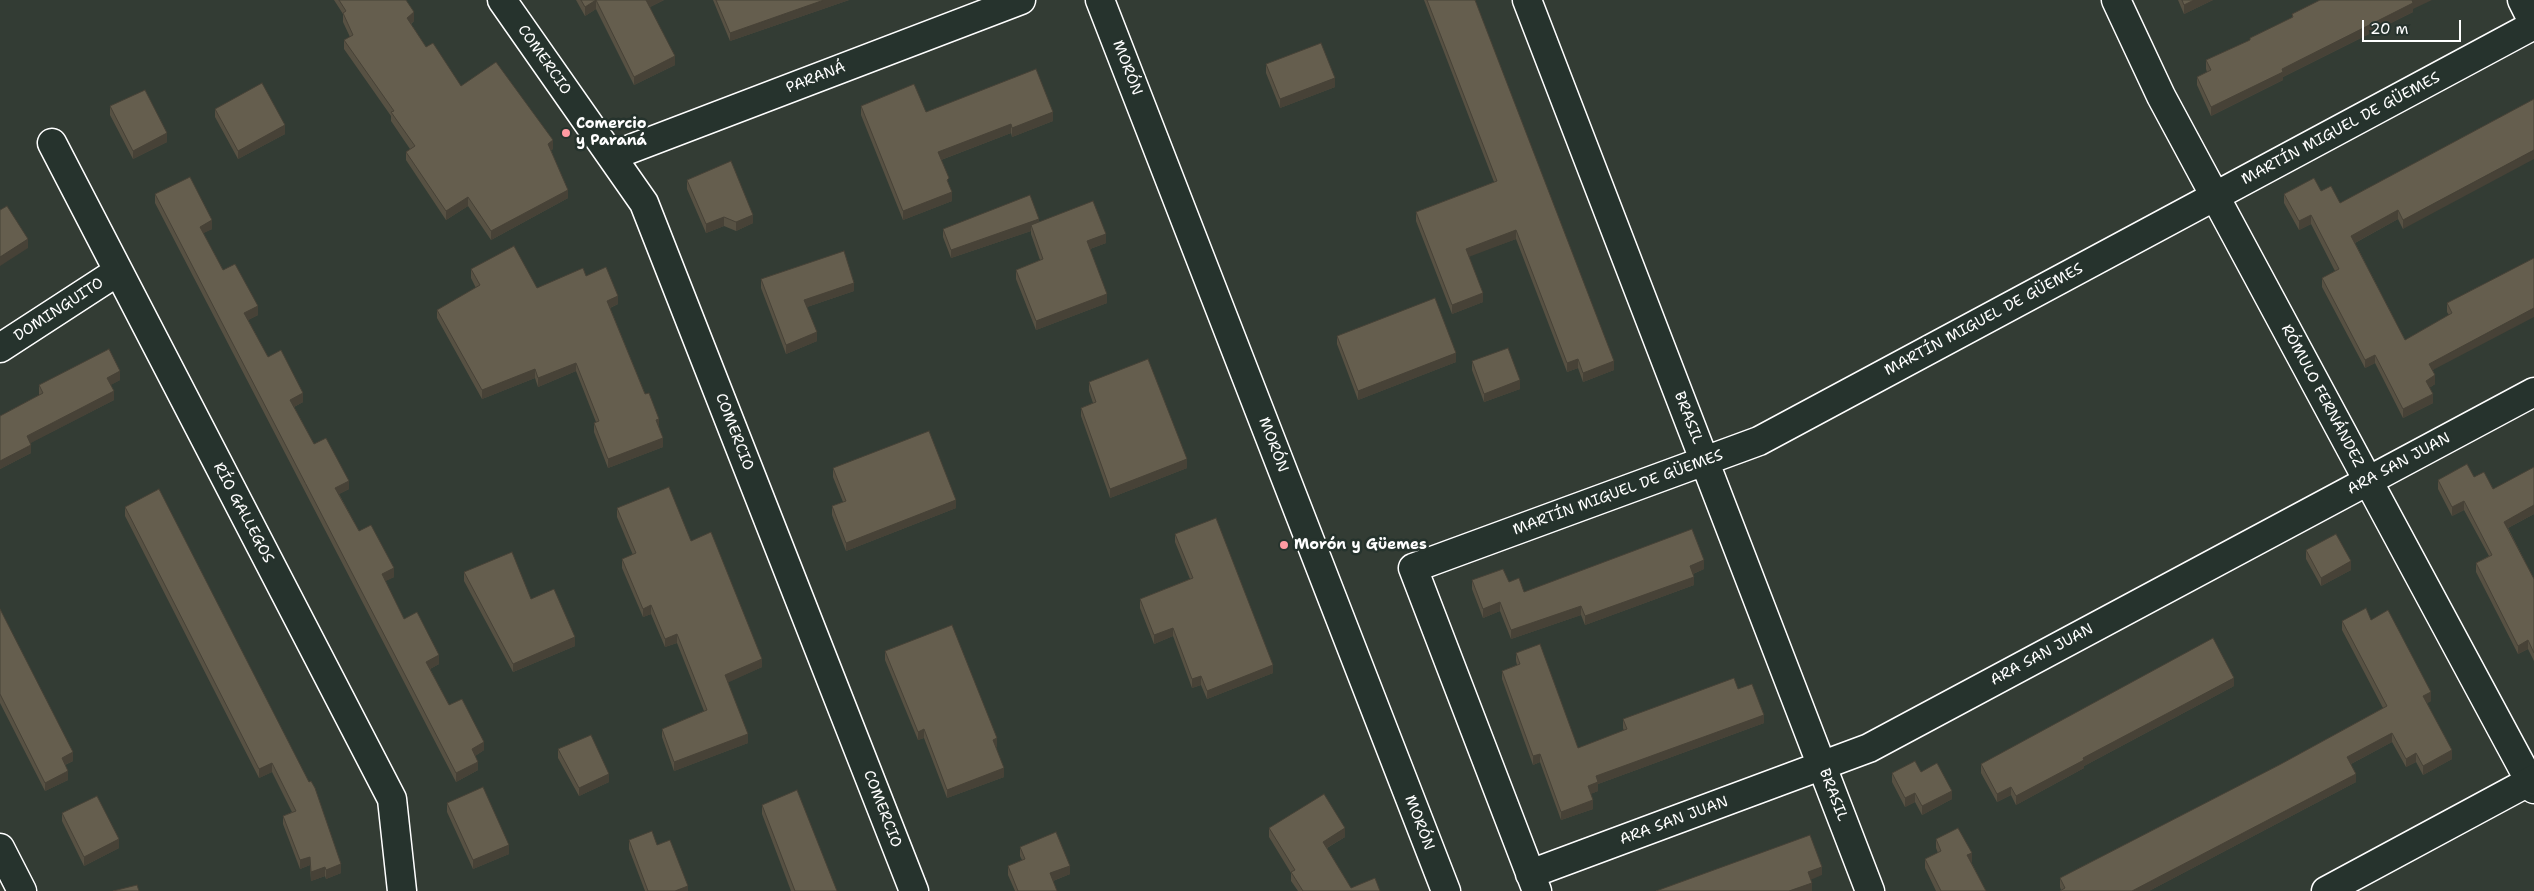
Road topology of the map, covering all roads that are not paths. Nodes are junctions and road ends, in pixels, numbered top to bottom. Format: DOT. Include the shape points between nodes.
graph roads {
  1 [pos="502,0"];
  2 [pos="1021,0"];
  3 [pos="1100,0"];
  4 [pos="1527,0"];
  5 [pos="2116,0"];
  6 [pos="2522,0"];
  7 [pos="2534,25"];
  8 [pos="52,143"];
  9 [pos="612,156"];
  10 [pos="2215,196"];
  11 [pos="117,272"];
  12 [pos="0,348"];
  13 [pos="2534,392"];
  14 [pos="1704,461"];
  15 [pos="2368,481"];
  16 [pos="1822,766"];
  17 [pos="2533,784"];
  18 [pos="0,848"];
  19 [pos="1534,882"];
  20 [pos="22,891"];
  21 [pos="402,891"];
  22 [pos="914,891"];
  23 [pos="1446,891"];
  24 [pos="1870,891"];
  25 [pos="2326,891"];
  1 -- 9 [label="street, COMERCIO"];
  2 -- 9 [label="street, PARANÁ"];
  3 -- 23 [label="street, MORÓN"];
  4 -- 14 [label="street, BRASIL"];
  5 -- 10 [label="street, RÓMULO FERNÁNDEZ" via="2161,96"];
  6 -- 7 [label="street"];
  7 -- 10 [label="street, MARTÍN MIGUEL DE GÜEMES"];
  8 -- 11 [label="street, RÍO GALLEGOS"];
  9 -- 22 [label="street, COMERCIO" via="644,203"];
  10 -- 14 [label="street, MARTÍN MIGUEL DE GÜEMES" via="1759,441"];
  10 -- 15 [label="street, RÓMULO FERNÁNDEZ"];
  11 -- 12 [label="street, DOMINGUITO"];
  11 -- 21 [label="street, RÍO GALLEGOS" via="392,799"];
  13 -- 15 [label="street, ARA SAN JUAN"];
  14 -- 16 [label="street, BRASIL"];
  14 -- 19 [label="street, MARTÍN MIGUEL DE GÜEMES" via="1413,568"];
  15 -- 16 [label="street, ARA SAN JUAN" via="1869,748"];
  15 -- 17 [label="street, RÓMULO FERNÁNDEZ"];
  16 -- 19 [label="street, ARA SAN JUAN"];
  16 -- 24 [label="street, BRASIL"];
  17 -- 25 [label="street"];
  18 -- 20 [label="street"];
}
